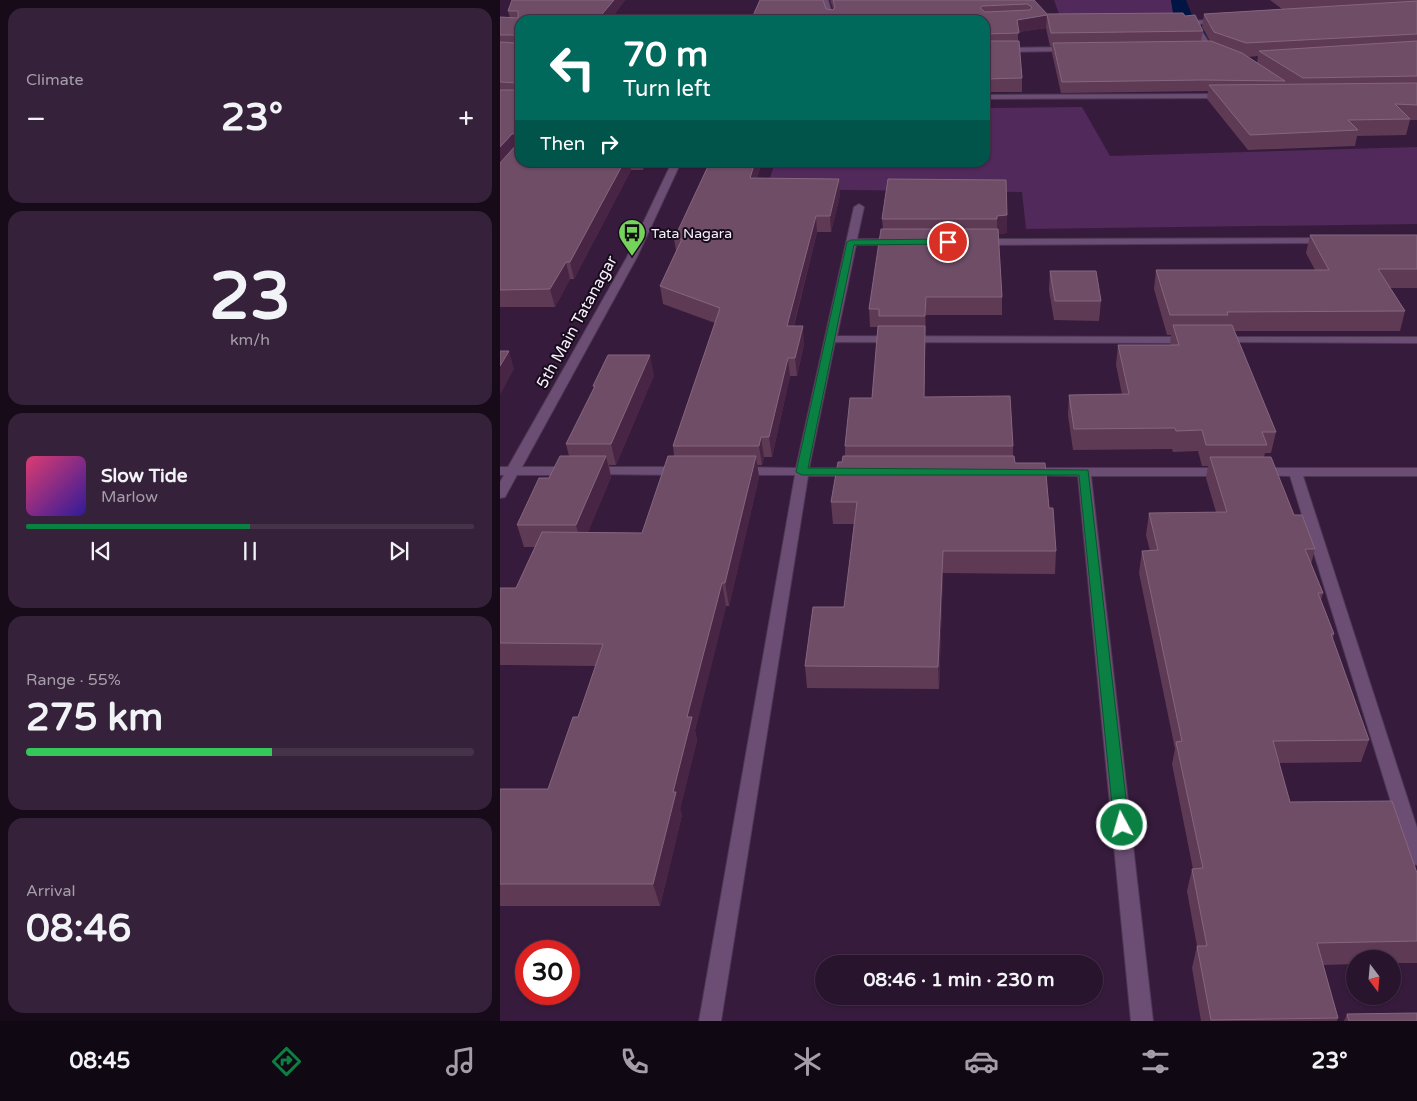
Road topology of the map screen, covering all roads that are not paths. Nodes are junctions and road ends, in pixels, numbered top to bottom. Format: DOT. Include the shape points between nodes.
graph roads {
  1 [pos="825,0"];
  2 [pos="830,15"];
  3 [pos="1232,20"];
  4 [pos="1190,48"];
  5 [pos="1209,48"];
  6 [pos="1073,49"];
  7 [pos="990,50"];
  8 [pos="1218,51"];
  9 [pos="1230,96"];
  10 [pos="990,97"];
  11 [pos="675,167"];
  12 [pos="859,207"];
  13 [pos="1338,241"];
  14 [pos="851,242"];
  15 [pos="910,242"];
  16 [pos="970,242"];
  17 [pos="829,339"];
  18 [pos="1417,340"];
  19 [pos="506,471"];
  20 [pos="692,471"];
  21 [pos="732,471"];
  22 [pos="802,472"];
  23 [pos="870,472"];
  24 [pos="1016,472"];
  25 [pos="1084,472"];
  26 [pos="1295,472"];
  27 [pos="1417,472"];
  28 [pos="500,494"];
  29 [pos="1417,857"];
  30 [pos="710,1021"];
  31 [pos="1142,1021"];
  1 -- 2 [label="street"];
  3 -- 5 [label="street" via="1194,22"];
  4 -- 5 [label="street"];
  5 -- 8 [label="street"];
  6 -- 7 [label="street"];
  9 -- 10 [label="street"];
  11 -- 19 [label="street, 5th Main Tatanagar" via="632,257"];
  12 -- 14 [label="street"];
  13 -- 16 [label="street"];
  14 -- 15 [label="street"];
  14 -- 17 [label="street"];
  17 -- 18 [label="street"];
  17 -- 22 [label="street"];
  19 -- 20 [label="street"];
  19 -- 28 [label="street, 5th Main Tatanagar"];
  21 -- 22 [label="street"];
  22 -- 23 [label="street"];
  22 -- 30 [label="street"];
  24 -- 25 [label="street"];
  25 -- 26 [label="street"];
  25 -- 31 [label="street"];
  26 -- 27 [label="street"];
  26 -- 29 [label="street"];
}
